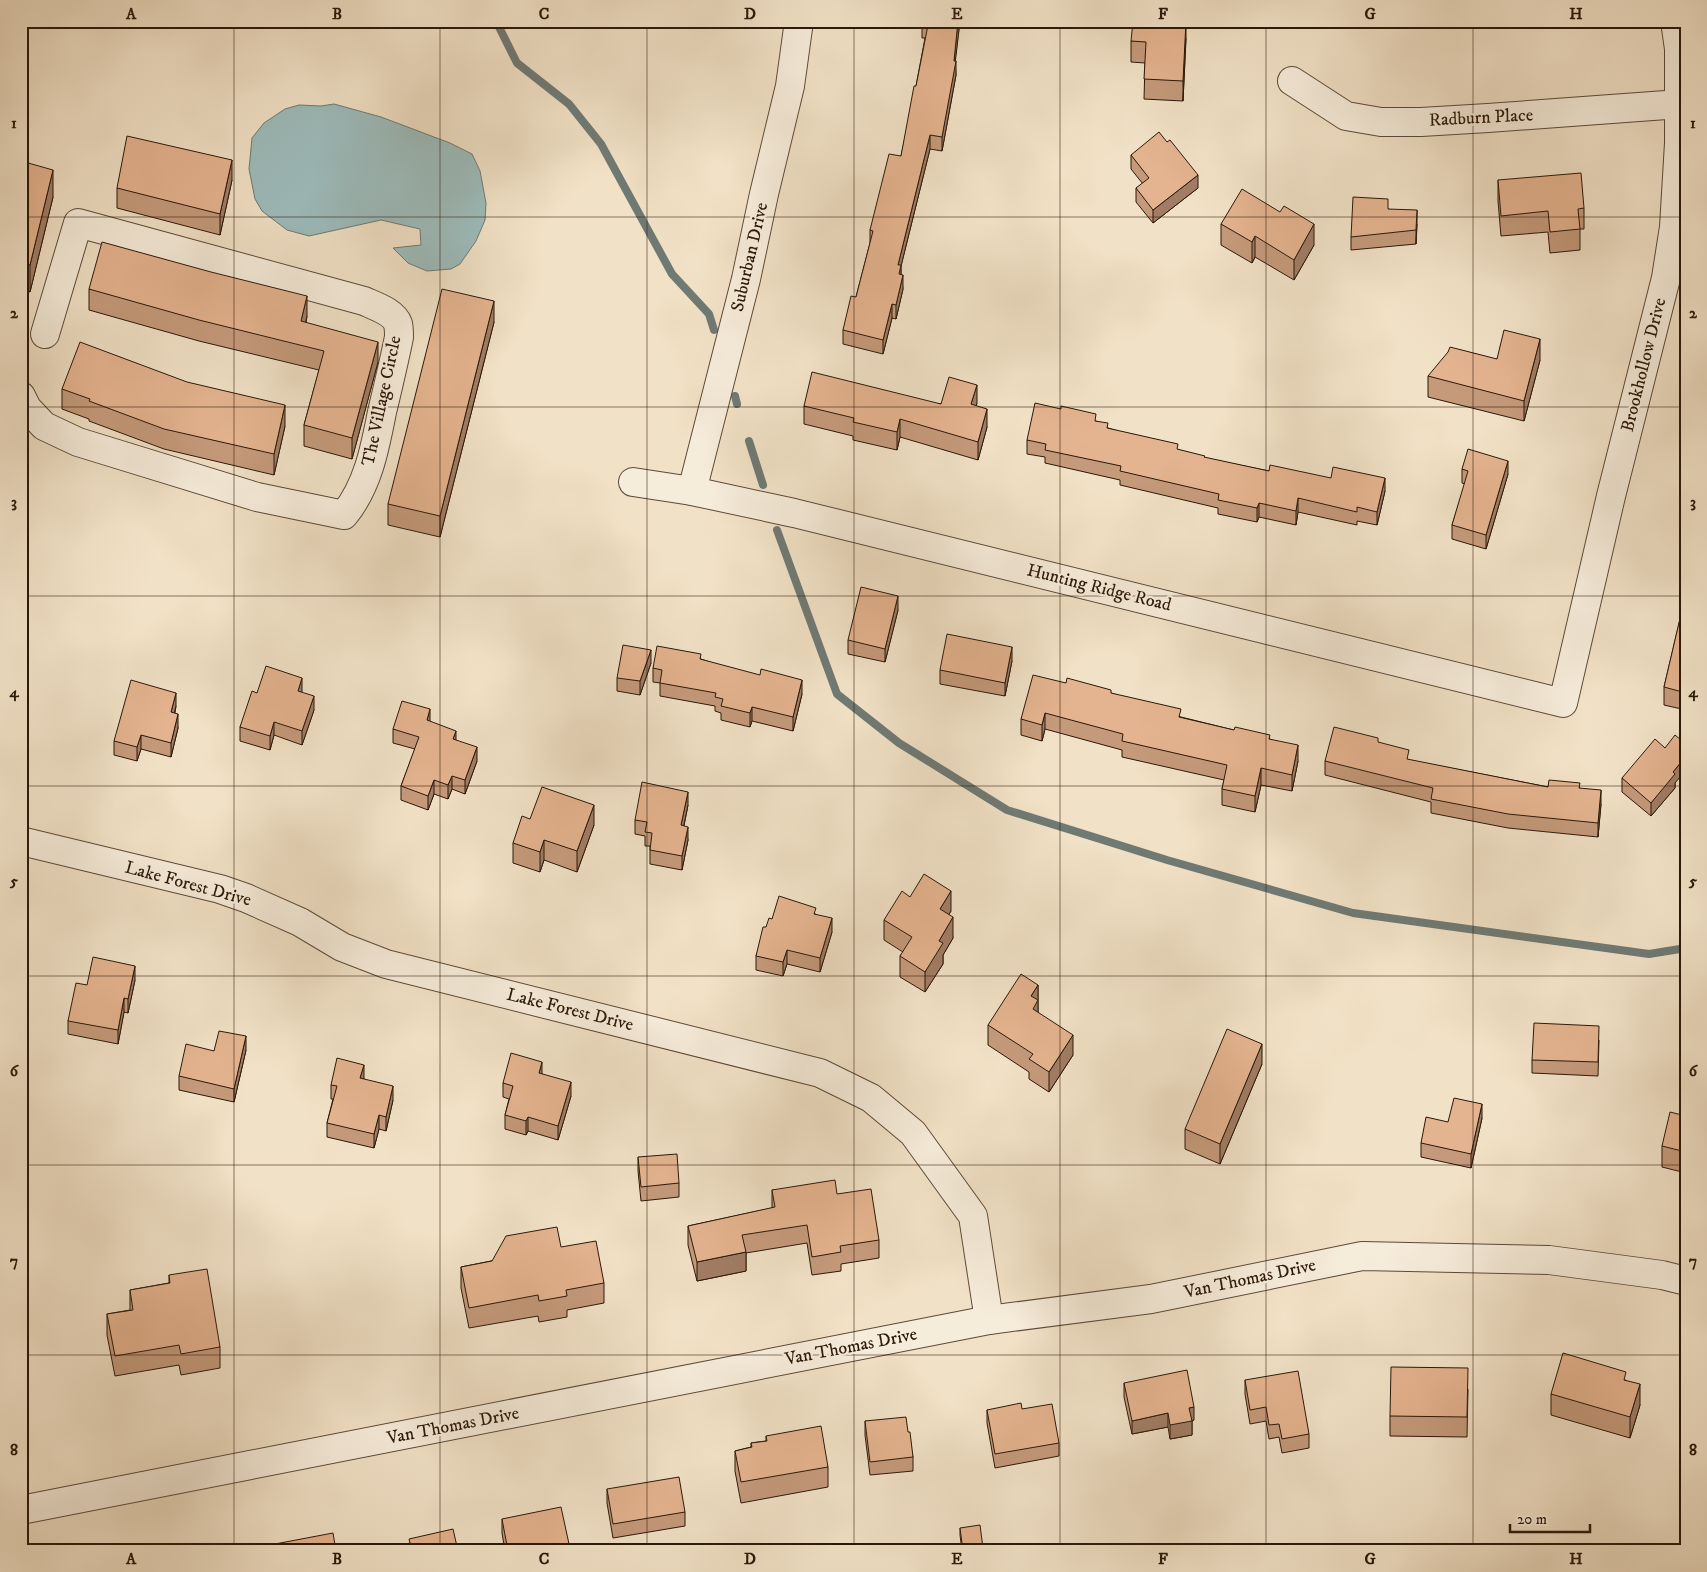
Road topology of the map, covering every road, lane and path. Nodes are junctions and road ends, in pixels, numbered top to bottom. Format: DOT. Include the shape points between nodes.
graph roads {
  1 [pos="798,21"];
  2 [pos="1676,21"];
  3 [pos="1292,81"];
  4 [pos="1680,104"];
  5 [pos="45,334"];
  6 [pos="21,396"];
  7 [pos="633,482"];
  8 [pos="692,491"];
  9 [pos="1563,703"];
  10 [pos="21,841"];
  11 [pos="1686,1281"];
  12 [pos="989,1320"];
  13 [pos="21,1510"];
  1 -- 8 [label="street, Suburban Drive" via="790,86 746,279"];
  2 -- 4 [label="street, Brookhollow Drive"];
  3 -- 4 [label="street, Radburn Place" via="1346,116 1381,122"];
  4 -- 9 [label="street, Brookhollow Drive" via="1674,227 1666,278"];
  5 -- 6 [label="street, The Village Circle" via="78,223 364,301 398,323 399,337 362,487 344,515 257,498 78,442 44,426 27,408"];
  7 -- 8 [label="street, Hunting Ridge Road"];
  8 -- 9 [label="street, Hunting Ridge Road" via="794,513"];
  10 -- 12 [label="street, Lake Forest Drive" via="220,889 300,922 342,947 386,964 820,1073 863,1094 913,1132 973,1216"];
  11 -- 12 [label="street, Van Thomas Drive" via="1549,1260 1362,1256 1151,1299"];
  12 -- 13 [label="street, Van Thomas Drive"];
}
